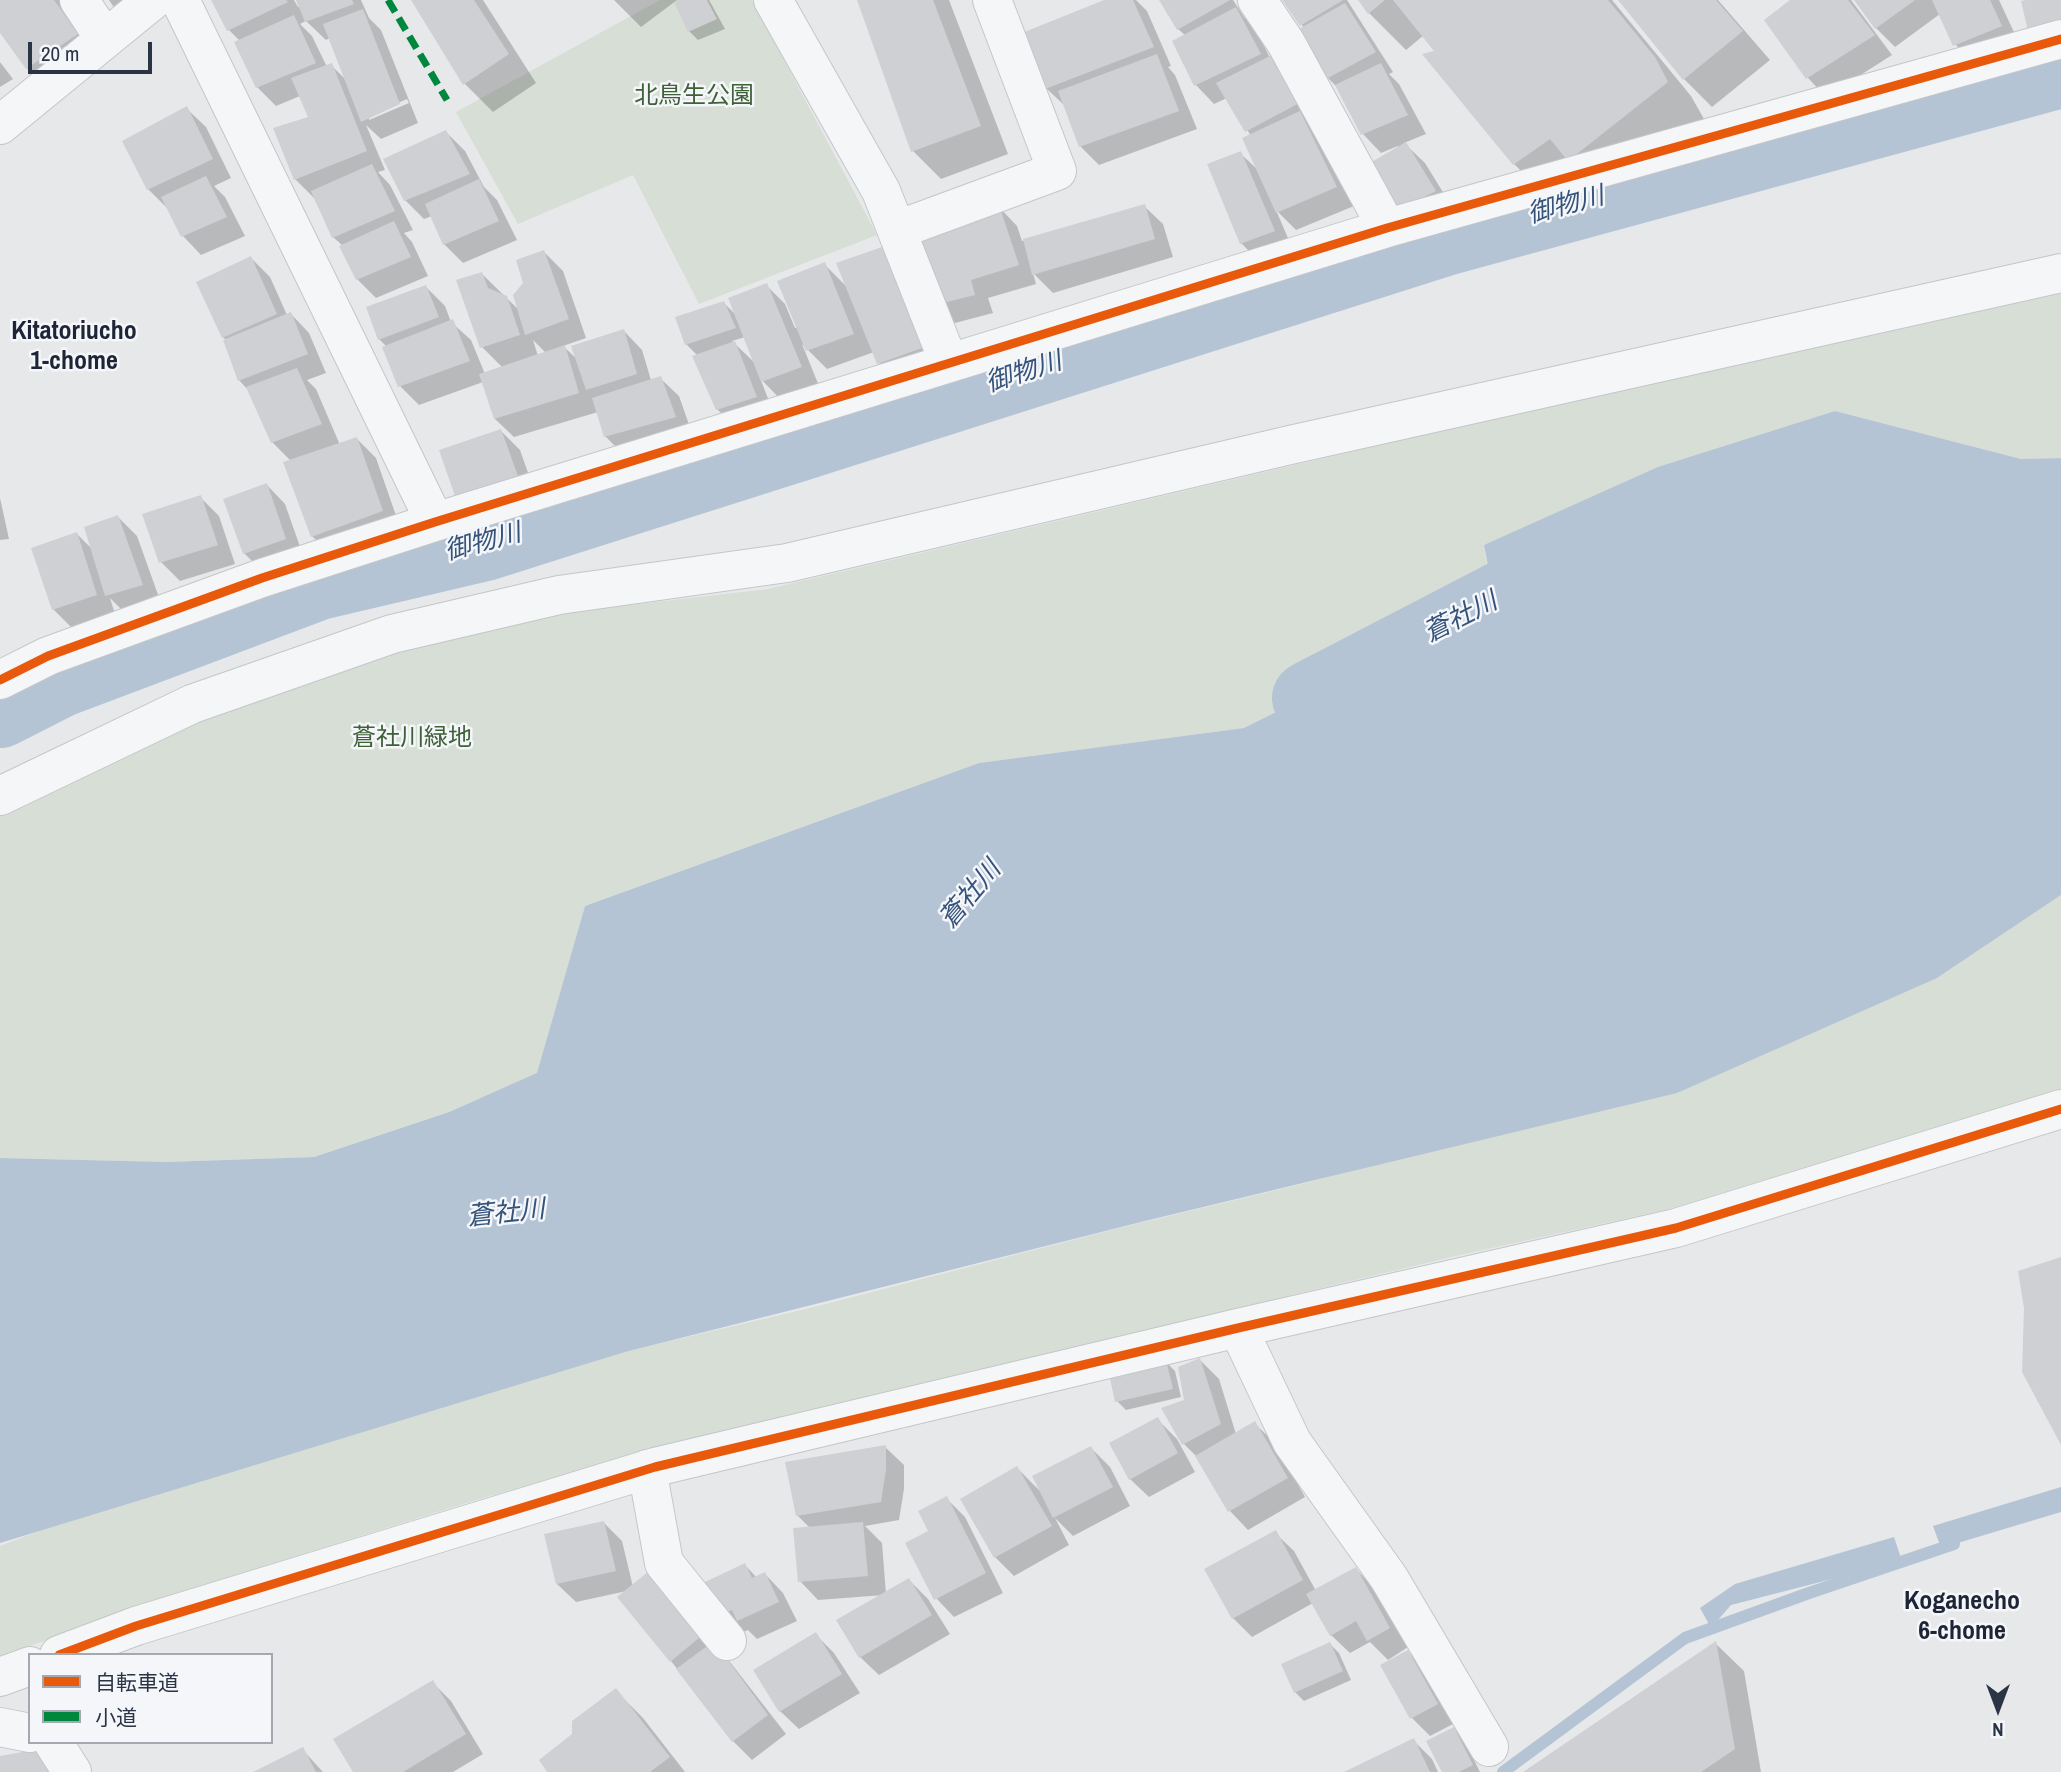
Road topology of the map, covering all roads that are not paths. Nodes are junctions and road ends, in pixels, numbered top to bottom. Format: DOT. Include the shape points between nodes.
graph roads {
  1 [pos="79,0"];
  2 [pos="153,0"];
  3 [pos="180,0"];
  4 [pos="773,0"];
  5 [pos="992,0"];
  6 [pos="1257,0"];
  7 [pos="105,39"];
  8 [pos="2061,39"];
  9 [pos="0,125"];
  10 [pos="1387,228"];
  11 [pos="897,230"];
  12 [pos="2061,273"];
  13 [pos="949,363"];
  14 [pos="435,522"];
  15 [pos="0,680"];
  16 [pos="0,796"];
  17 [pos="2061,1109"];
  18 [pos="1238,1328"];
  19 [pos="648,1469"];
  20 [pos="134,1640"];
  21 [pos="727,1641"];
  22 [pos="70,1653"];
  23 [pos="28,1667"];
  24 [pos="0,1677"];
  25 [pos="0,1727"];
  26 [pos="28,1733"];
  27 [pos="54,1744"];
  28 [pos="1489,1747"];
  29 [pos="72,1772"];
  1 -- 7 [label="street"];
  2 -- 7 [label="street"];
  3 -- 14 [label="street"];
  4 -- 11 [label="street" via="881,191"];
  5 -- 11 [label="street" via="1057,171"];
  6 -- 10 [label="street" via="1286,43"];
  7 -- 9 [label="street"];
  8 -- 10 [label="street"];
  10 -- 13 [label="street"];
  11 -- 13 [label="street"];
  12 -- 16 [label="street" via="787,563 559,596 392,634 192,704"];
  13 -- 14 [label="street"];
  14 -- 15 [label="street" via="249,582 48,656"];
  17 -- 18 [label="street" via="1676,1228"];
  18 -- 19 [label="street"];
  18 -- 28 [label="street" via="1292,1442 1389,1578"];
  19 -- 20 [label="street"];
  19 -- 21 [label="street" via="664,1563"];
  20 -- 22 [label="street"];
  23 -- 24 [label="street"];
  25 -- 26 [label="street"];
  27 -- 29 [label="street"];
}
